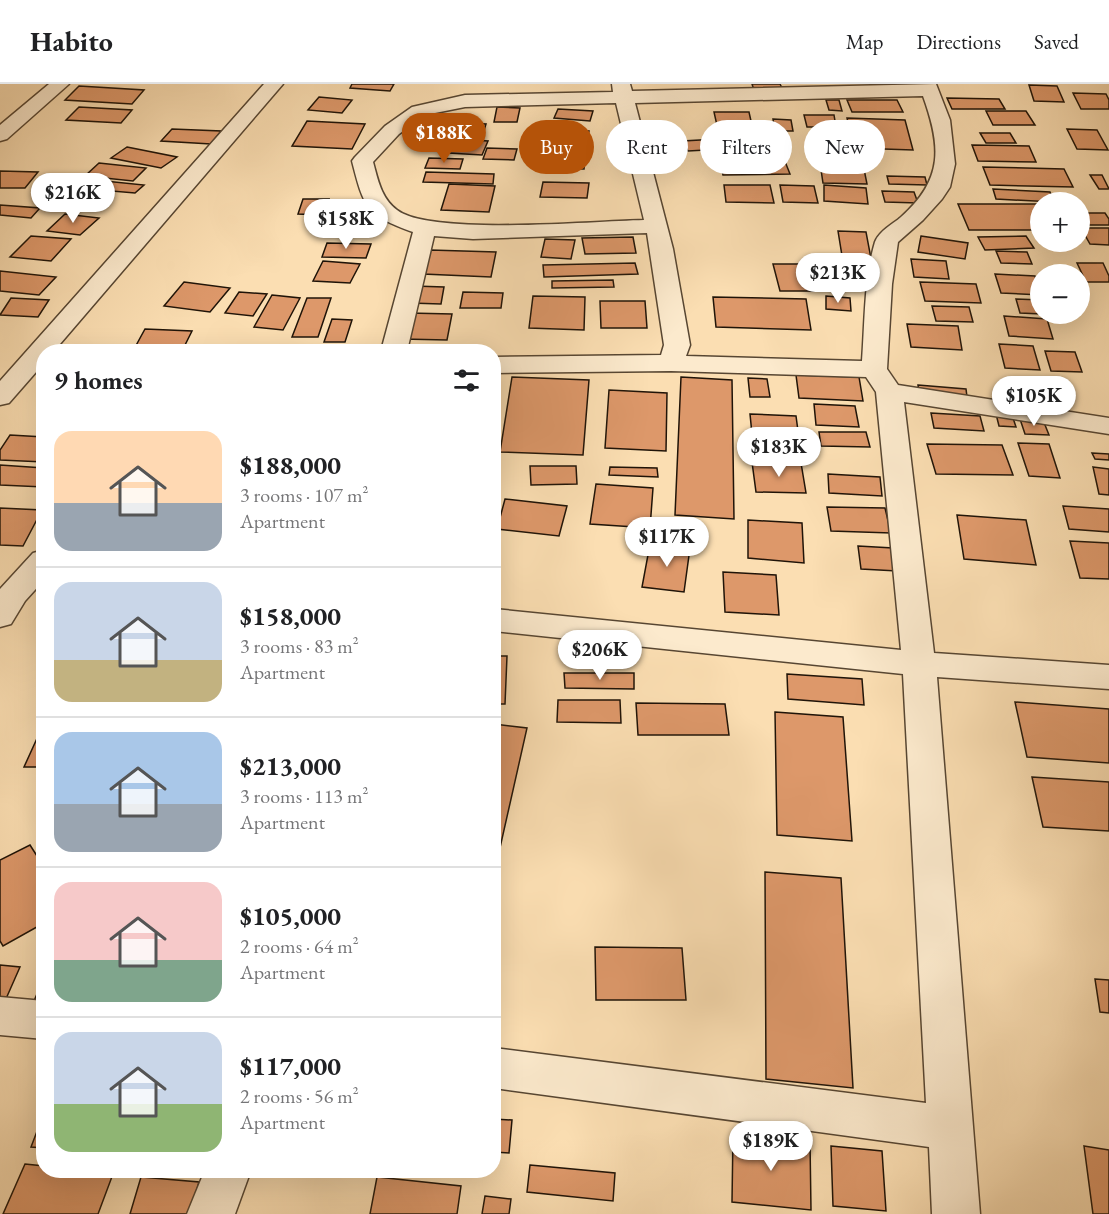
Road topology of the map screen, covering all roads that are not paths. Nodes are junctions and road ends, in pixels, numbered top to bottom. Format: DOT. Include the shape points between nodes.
graph roads {
  1 [pos="60,84"];
  2 [pos="274,84"];
  3 [pos="929,87"];
  4 [pos="623,91"];
  5 [pos="0,135"];
  6 [pos="656,226"];
  7 [pos="424,229"];
  8 [pos="46,344"];
  9 [pos="396,344"];
  10 [pos="36,356"];
  11 [pos="671,363"];
  12 [pos="501,365"];
  13 [pos="874,369"];
  14 [pos="889,392"];
  15 [pos="0,397"];
  16 [pos="1109,426"];
  17 [pos="36,568"];
  18 [pos="36,597"];
  19 [pos="4,601"];
  20 [pos="501,621"];
  21 [pos="919,663"];
  22 [pos="1109,677"];
  23 [pos="0,1016"];
  24 [pos="36,1019"];
  25 [pos="501,1069"];
  26 [pos="948,1128"];
  27 [pos="225,1178"];
  28 [pos="212,1214"];
  29 [pos="956,1214"];
  1 -- 5 [label="street"];
  2 -- 8 [label="street"];
  3 -- 4 [label="street"];
  3 -- 13 [label="street" via="936,98 946,148 940,186 915,216 887,240"];
  4 -- 6 [label="street"];
  4 -- 7 [label="street" via="465,101 419,111 392,130 362,161 372,197 390,216"];
  6 -- 7 [label="street" via="473,232"];
  6 -- 11 [label="street" via="677,345"];
  7 -- 9 [label="street"];
  10 -- 15 [label="street"];
  11 -- 12 [label="street"];
  11 -- 13 [label="street"];
  13 -- 14 [label="street"];
  14 -- 16 [label="street"];
  14 -- 21 [label="street"];
  17 -- 19 [label="street"];
  18 -- 19 [label="street"];
  20 -- 21 [label="street"];
  21 -- 22 [label="street"];
  21 -- 26 [label="street"];
  23 -- 24 [label="street"];
  25 -- 26 [label="street"];
  26 -- 29 [label="street"];
  27 -- 28 [label="street"];
}
